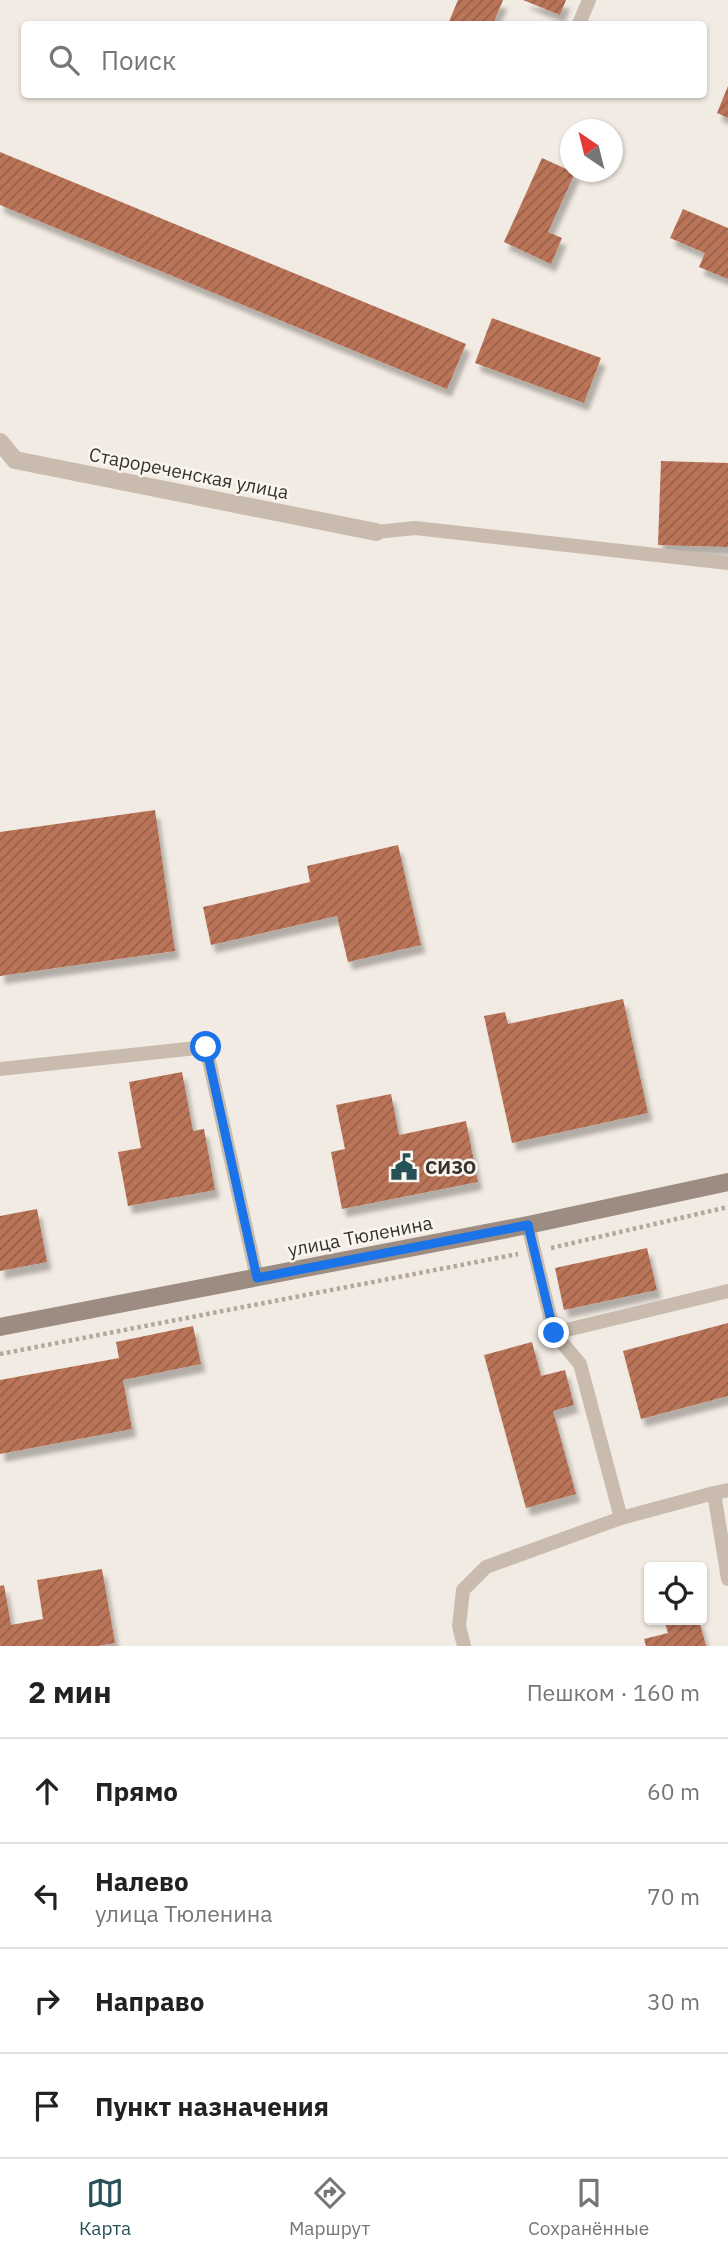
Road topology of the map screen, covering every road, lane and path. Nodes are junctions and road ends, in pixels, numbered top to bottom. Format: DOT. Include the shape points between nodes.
graph roads {
  1 [pos="589,0"];
  2 [pos="580,21"];
  3 [pos="0,442"];
  4 [pos="376,532"];
  5 [pos="728,563"];
  6 [pos="0,1069"];
  7 [pos="728,1182"];
  8 [pos="728,1208"];
  9 [pos="528,1225"];
  10 [pos="534,1251"];
  11 [pos="257,1278"];
  12 [pos="728,1291"];
  13 [pos="0,1326"];
  14 [pos="554,1333"];
  15 [pos="0,1354"];
  16 [pos="721,1492"];
  17 [pos="621,1518"];
  18 [pos="728,1580"];
  19 [pos="464,1646"];
  1 -- 2 [label="lane"];
  3 -- 4 [label="street, Старореченская улица" via="15,460"];
  4 -- 5 [label="lane" via="415,528"];
  6 -- 11 [label="lane" via="206,1047"];
  7 -- 9 [label="main road, улица Тюленина"];
  8 -- 10 [label="path"];
  9 -- 10 [label="lane"];
  9 -- 11 [label="main road, улица Тюленина"];
  10 -- 14 [label="lane"];
  10 -- 15 [label="path"];
  11 -- 13 [label="main road, улица Тюленина"];
  12 -- 14 [label="lane"];
  14 -- 17 [label="lane" via="580,1364"];
  16 -- 17 [label="lane"];
  16 -- 18 [label="lane"];
  17 -- 19 [label="lane" via="486,1567 463,1590 459,1626"];
}
